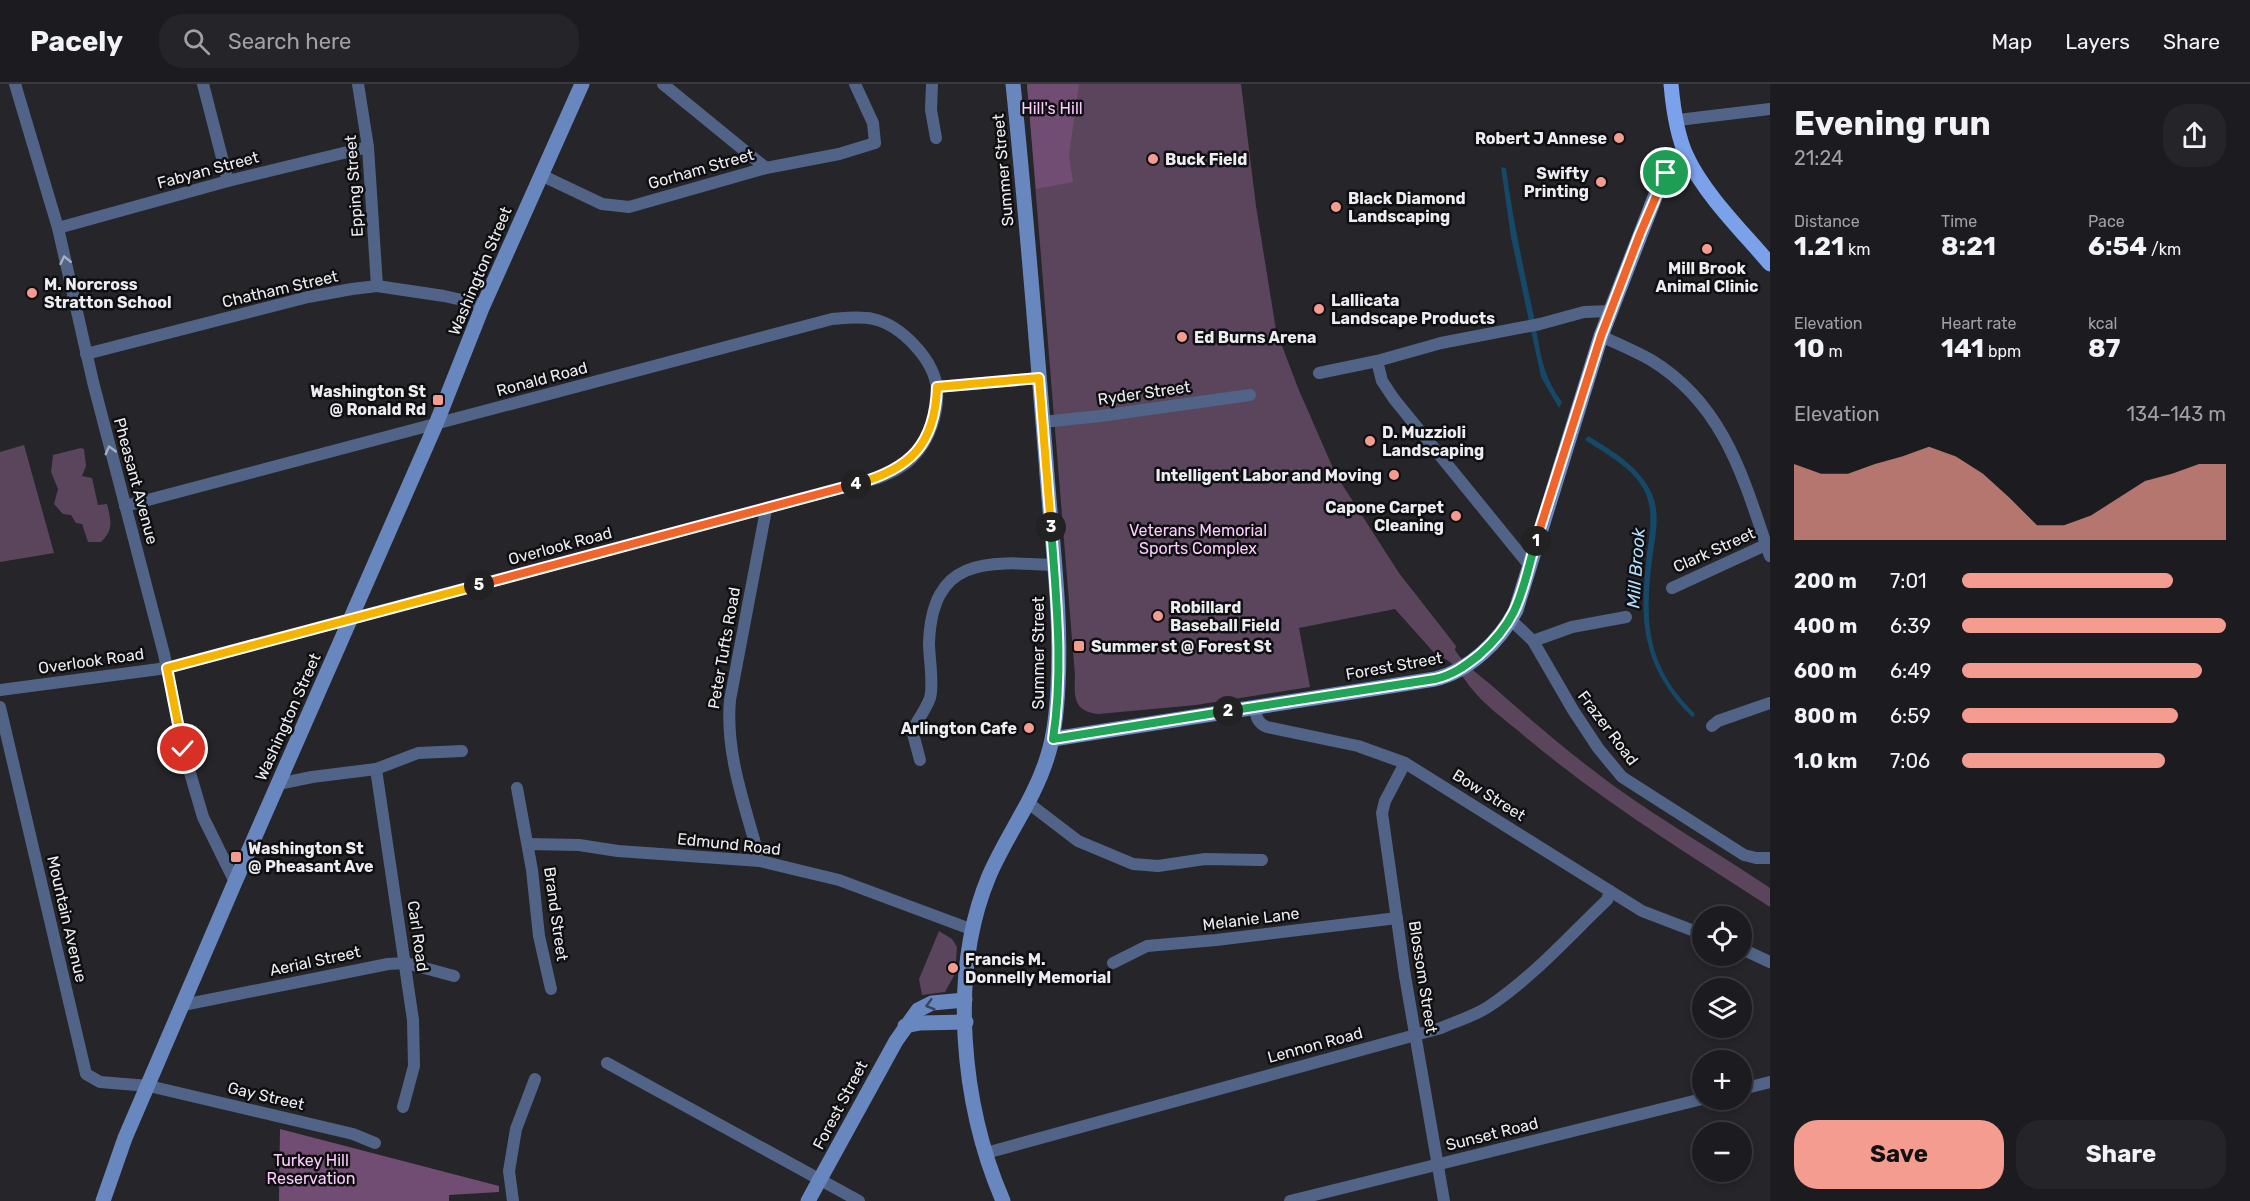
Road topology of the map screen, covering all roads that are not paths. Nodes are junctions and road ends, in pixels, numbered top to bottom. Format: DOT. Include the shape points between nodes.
graph roads {
  1 [pos="15,84"];
  2 [pos="203,84"];
  3 [pos="358,84"];
  4 [pos="582,84"];
  5 [pos="663,84"];
  6 [pos="855,84"];
  7 [pos="932,84"];
  8 [pos="1013,84"];
  9 [pos="1671,84"];
  10 [pos="1770,109"];
  11 [pos="1678,120"];
  12 [pos="936,138"];
  13 [pos="368,147"];
  14 [pos="1687,157"];
  15 [pos="765,168"];
  16 [pos="541,175"];
  17 [pos="228,181"];
  18 [pos="58,228"];
  19 [pos="1770,264"];
  20 [pos="377,286"];
  21 [pos="484,305"];
  22 [pos="1611,311"];
  23 [pos="1601,336"];
  24 [pos="86,354"];
  25 [pos="1377,361"];
  26 [pos="1319,373"];
  27 [pos="1039,378"];
  28 [pos="937,387"];
  29 [pos="1250,395"];
  30 [pos="1043,422"];
  31 [pos="436,424"];
  32 [pos="125,506"];
  33 [pos="766,510"];
  34 [pos="1769,548"];
  35 [pos="1054,565"];
  36 [pos="1529,565"];
  37 [pos="1672,588"];
  38 [pos="1626,617"];
  39 [pos="352,618"];
  40 [pos="1510,620"];
  41 [pos="1533,641"];
  42 [pos="167,668"];
  43 [pos="0,690"];
  44 [pos="1770,703"];
  45 [pos="0,707"];
  46 [pos="1255,707"];
  47 [pos="1712,726"];
  48 [pos="1053,739"];
  49 [pos="462,752"];
  50 [pos="920,760"];
  51 [pos="1405,763"];
  52 [pos="376,769"];
  53 [pos="278,784"];
  54 [pos="517,788"];
  55 [pos="1028,802"];
  56 [pos="528,844"];
  57 [pos="1770,858"];
  58 [pos="1262,860"];
  59 [pos="760,861"];
  60 [pos="235,882"];
  61 [pos="1610,891"];
  62 [pos="1397,918"];
  63 [pos="973,930"];
  64 [pos="1692,930"];
  65 [pos="1752,954"];
  66 [pos="1770,962"];
  67 [pos="406,963"];
  68 [pos="1113,963"];
  69 [pos="453,976"];
  70 [pos="551,989"];
  71 [pos="965,1000"];
  72 [pos="183,1005"];
  73 [pos="966,1022"];
  74 [pos="904,1026"];
  75 [pos="1415,1035"];
  76 [pos="607,1063"];
  77 [pos="535,1079"];
  78 [pos="1770,1082"];
  79 [pos="149,1086"];
  80 [pos="1752,1086"];
  81 [pos="1692,1101"];
  82 [pos="403,1107"];
  83 [pos="375,1143"];
  84 [pos="986,1153"];
  85 [pos="1437,1164"];
  86 [pos="820,1179"];
  87 [pos="104,1201"];
  88 [pos="513,1201"];
  89 [pos="808,1201"];
  90 [pos="859,1201"];
  91 [pos="1003,1201"];
  92 [pos="1290,1201"];
  93 [pos="1444,1201"];
  1 -- 18 [label="street, Pheasant Avenue"];
  2 -- 17 [label="street"];
  3 -- 13 [label="street, Epping Street"];
  4 -- 16 [label="street, Washington Street"];
  5 -- 15 [label="street"];
  6 -- 15 [label="street, Gorham Street" via="873,123 875,143"];
  7 -- 12 [label="street"];
  8 -- 27 [label="street, Summer Street"];
  9 -- 11 [label="main road"];
  10 -- 11 [label="street"];
  11 -- 14 [label="main road"];
  13 -- 17 [label="street, Fabyan Street"];
  13 -- 20 [label="street, Epping Street"];
  14 -- 19 [label="main road" via="1707,188"];
  14 -- 22 [label="street, Forest Street" via="1662,178"];
  15 -- 16 [label="street, Gorham Street" via="629,207 602,204"];
  16 -- 21 [label="street, Washington Street"];
  17 -- 18 [label="street, Fabyan Street"];
  24 -- 18 [label="street, Pheasant Avenue, one-way"];
  20 -- 21 [label="street, Chatham Street"];
  20 -- 24 [label="street, Chatham Street" via="329,292"];
  21 -- 31 [label="street, Washington Street"];
  22 -- 23 [label="street, Forest Street"];
  22 -- 25 [label="street" via="1590,311"];
  23 -- 34 [label="street" via="1660,366 1711,414 1736,460"];
  23 -- 36 [label="street, Forest Street"];
  32 -- 24 [label="street, Pheasant Avenue, one-way"];
  25 -- 26 [label="street"];
  25 -- 36 [label="street" via="1382,381 1394,399"];
  27 -- 28 [label="street"];
  27 -- 30 [label="street, Summer Street"];
  28 -- 31 [label="street, Ronald Road" via="912,341 874,319 854,317 832,319"];
  28 -- 33 [label="street, Overlook Road" via="937,406 924,442 898,469"];
  29 -- 30 [label="street, Ryder Street"];
  30 -- 35 [label="street, Summer Street"];
  31 -- 32 [label="street, Ronald Road"];
  31 -- 39 [label="street, Washington Street"];
  32 -- 42 [label="street, Pheasant Avenue"];
  33 -- 39 [label="street, Overlook Road"];
  33 -- 59 [label="street, Peter Tufts Road" via="728,718 732,756"];
  34 -- 37 [label="street, Clark Street"];
  35 -- 48 [label="street, Summer Street" via="1059,652"];
  35 -- 50 [label="street" via="973,567 957,574 941,591 932,614 929,641 930,696 912,730"];
  36 -- 40 [label="street, Forest Street"];
  38 -- 41 [label="street" via="1572,627"];
  39 -- 42 [label="street, Overlook Road"];
  39 -- 53 [label="street, Washington Street"];
  40 -- 41 [label="street, Frazer Road"];
  40 -- 46 [label="street, Forest Street" via="1489,646 1449,676"];
  41 -- 57 [label="street, Frazer Road" via="1572,710 1622,777 1744,855"];
  42 -- 43 [label="street, Overlook Road"];
  42 -- 60 [label="street, Pheasant Avenue" via="183,749 203,817"];
  44 -- 47 [label="street"];
  45 -- 79 [label="street, Mountain Avenue" via="86,1074 100,1082"];
  46 -- 48 [label="street, Forest Street"];
  46 -- 51 [label="street, Bow Street" via="1257,719 1267,727 1358,746"];
  48 -- 55 [label="street, Summer Street"];
  49 -- 52 [label="street" via="418,753"];
  51 -- 61 [label="street, Bow Street"];
  51 -- 62 [label="street, Blossom Street" via="1382,813"];
  52 -- 53 [label="street"];
  52 -- 67 [label="street, Carl Road"];
  53 -- 60 [label="street, Washington Street"];
  54 -- 56 [label="street"];
  55 -- 58 [label="street" via="1078,841 1132,864"];
  55 -- 63 [label="street, Summer Street" via="988,880"];
  56 -- 59 [label="street, Edmund Road"];
  56 -- 70 [label="street, Brand Street" via="539,936"];
  59 -- 63 [label="street, Edmund Road" via="839,880"];
  60 -- 72 [label="street, Washington Street"];
  61 -- 64 [label="street, Bow Street" via="1642,911"];
  61 -- 75 [label="street, Lennon Road" via="1607,900 1569,937 1488,1007"];
  62 -- 68 [label="street, Melanie Lane" via="1147,946"];
  62 -- 75 [label="street, Blossom Street"];
  63 -- 71 [label="street, Summer Street"];
  65 -- 66 [label="street"];
  67 -- 69 [label="street, Aerial Street"];
  67 -- 72 [label="street, Aerial Street" via="365,967"];
  67 -- 82 [label="street, Carl Road" via="414,1066"];
  71 -- 73 [label="street, Summer Street"];
  71 -- 74 [label="street, Forest Street, one-way" via="924,1005"];
  72 -- 79 [label="street, Washington Street"];
  73 -- 74 [label="street"];
  73 -- 84 [label="street, Summer Street" via="974,1104"];
  74 -- 86 [label="street, Forest Street"];
  75 -- 84 [label="street, Lennon Road"];
  75 -- 85 [label="street, Blossom Street"];
  76 -- 86 [label="street"];
  77 -- 88 [label="street" via="516,1129 509,1171"];
  78 -- 80 [label="street"];
  79 -- 83 [label="street, Gay Street" via="353,1134"];
  79 -- 87 [label="street, Washington Street" via="125,1138"];
  81 -- 85 [label="street, Sunset Road"];
  84 -- 91 [label="street, Summer Street"];
  85 -- 92 [label="street, Sunset Road"];
  85 -- 93 [label="street, Blossom Street"];
  86 -- 89 [label="street, Forest Street"];
  86 -- 90 [label="street"];
}
